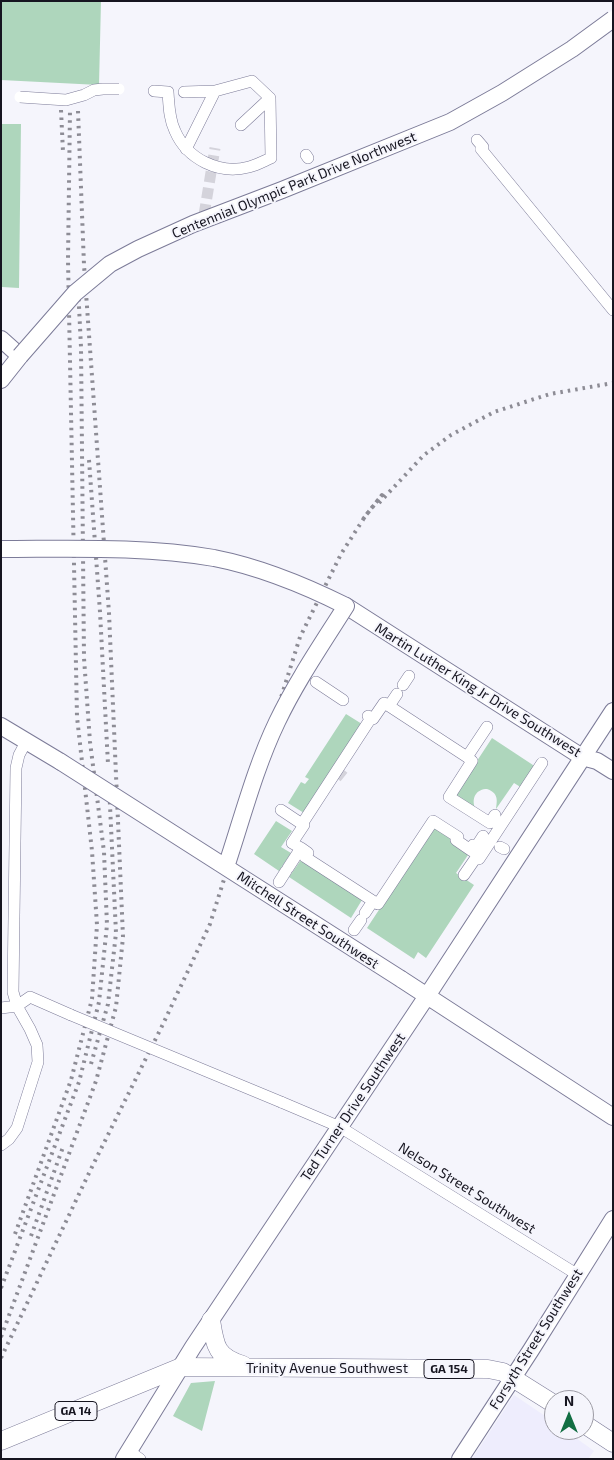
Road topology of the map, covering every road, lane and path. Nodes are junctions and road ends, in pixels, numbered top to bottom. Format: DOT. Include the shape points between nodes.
graph roads {
  1 [pos="613,19"];
  2 [pos="119,90"];
  3 [pos="154,91"];
  4 [pos="214,91"];
  5 [pos="184,92"];
  6 [pos="20,97"];
  7 [pos="270,98"];
  8 [pos="241,125"];
  9 [pos="477,140"];
  10 [pos="186,149"];
  11 [pos="613,310"];
  12 [pos="1,339"];
  13 [pos="20,356"];
  14 [pos="1,380"];
  15 [pos="1,549"];
  16 [pos="346,606"];
  17 [pos="316,682"];
  18 [pos="403,685"];
  19 [pos="343,700"];
  20 [pos="389,706"];
  21 [pos="613,711"];
  22 [pos="1,726"];
  23 [pos="487,727"];
  24 [pos="27,740"];
  25 [pos="467,757"];
  26 [pos="582,757"];
  27 [pos="542,763"];
  28 [pos="613,771"];
  29 [pos="281,810"];
  30 [pos="302,824"];
  31 [pos="495,824"];
  32 [pos="301,848"];
  33 [pos="476,853"];
  34 [pos="226,867"];
  35 [pos="464,875"];
  36 [pos="279,882"];
  37 [pos="373,901"];
  38 [pos="360,921"];
  39 [pos="427,996"];
  40 [pos="17,1006"];
  41 [pos="1,1008"];
  42 [pos="613,1117"];
  43 [pos="340,1127"];
  44 [pos="1,1145"];
  45 [pos="613,1220"];
  46 [pos="578,1275"];
  47 [pos="211,1320"];
  48 [pos="181,1367"];
  49 [pos="251,1368"];
  50 [pos="513,1377"];
  51 [pos="544,1397"];
  52 [pos="594,1431"];
  53 [pos="1,1441"];
  54 [pos="613,1443"];
  55 [pos="131,1456"];
  56 [pos="460,1459"];
  1 -- 13 [label="street, Centennial Olympic Park Drive Northwest, bridge" via="572,49 450,122 193,224 117,260 75,293"];
  2 -- 6 [label="street, bridge" via="94,90 66,100"];
  3 -- 10 [label="street" via="168,92 174,130"];
  4 -- 5 [label="street"];
  4 -- 7 [label="street" via="252,81"];
  4 -- 10 [label="street"];
  7 -- 8 [label="street"];
  7 -- 10 [label="street" via="271,158 250,167 222,168 206,163"];
  9 -- 11 [label="street"];
  12 -- 13 [label="street"];
  13 -- 14 [label="street, Centennial Olympic Park Drive Northwest"];
  15 -- 16 [label="street, Martin Luther King Jr Drive Southwest, bridge" via="127,550 214,558 270,573"];
  16 -- 26 [label="street, Martin Luther King Jr Drive Southwest"];
  16 -- 34 [label="street, bridge" via="299,680 277,722"];
  17 -- 19 [label="street"];
  18 -- 20 [label="street"];
  20 -- 25 [label="street"];
  20 -- 30 [label="street" via="384,703 373,719 370,717"];
  21 -- 26 [label="street, Ted Turner Drive Southwest"];
  22 -- 24 [label="street, Mitchell Street Southwest"];
  23 -- 25 [label="street"];
  24 -- 34 [label="street, Mitchell Street Southwest, bridge"];
  24 -- 40 [label="street" via="19,755 15,791 13,992"];
  25 -- 31 [label="street" via="472,761 449,797"];
  26 -- 28 [label="street, Martin Luther King Jr Drive Southwest" via="597,761"];
  26 -- 39 [label="street, Ted Turner Drive Southwest"];
  27 -- 31 [label="street" via="519,788"];
  29 -- 30 [label="street"];
  30 -- 32 [label="street" via="292,843"];
  31 -- 33 [label="street" via="490,840"];
  32 -- 36 [label="street"];
  32 -- 37 [label="street" via="308,853 305,857"];
  33 -- 35 [label="street" via="479,859 475,859"];
  33 -- 37 [label="street" via="433,821 378,904"];
  34 -- 39 [label="street, Mitchell Street Southwest, bridge"];
  37 -- 38 [label="street"];
  39 -- 42 [label="street, Mitchell Street Southwest"];
  39 -- 43 [label="street, Ted Turner Drive Southwest"];
  40 -- 41 [label="street"];
  40 -- 43 [label="street, Nelson Street Southwest, bridge" via="30,997"];
  40 -- 44 [label="street" via="36,1044 38,1062 17,1128"];
  43 -- 46 [label="street, Nelson Street Southwest"];
  43 -- 47 [label="street, Ted Turner Drive Southwest"];
  45 -- 46 [label="street, Forsyth Street Southwest"];
  46 -- 50 [label="street, Forsyth Street Southwest"];
  47 -- 48 [label="street, Ted Turner Drive Southwest"];
  47 -- 49 [label="main road" via="215,1343 222,1355"];
  48 -- 49 [label="main road, Trinity Avenue Southwest / GA 154"];
  48 -- 53 [label="main road, GA 14"];
  48 -- 55 [label="street, Ted Turner Drive Southwest" via="165,1390"];
  49 -- 50 [label="main road, Trinity Avenue Southwest / GA 154" via="488,1369"];
  50 -- 51 [label="main road, Trinity Avenue Southwest / GA 154"];
  50 -- 56 [label="street, Forsyth Street Southwest"];
  52 -- 54 [label="main road"];
}
